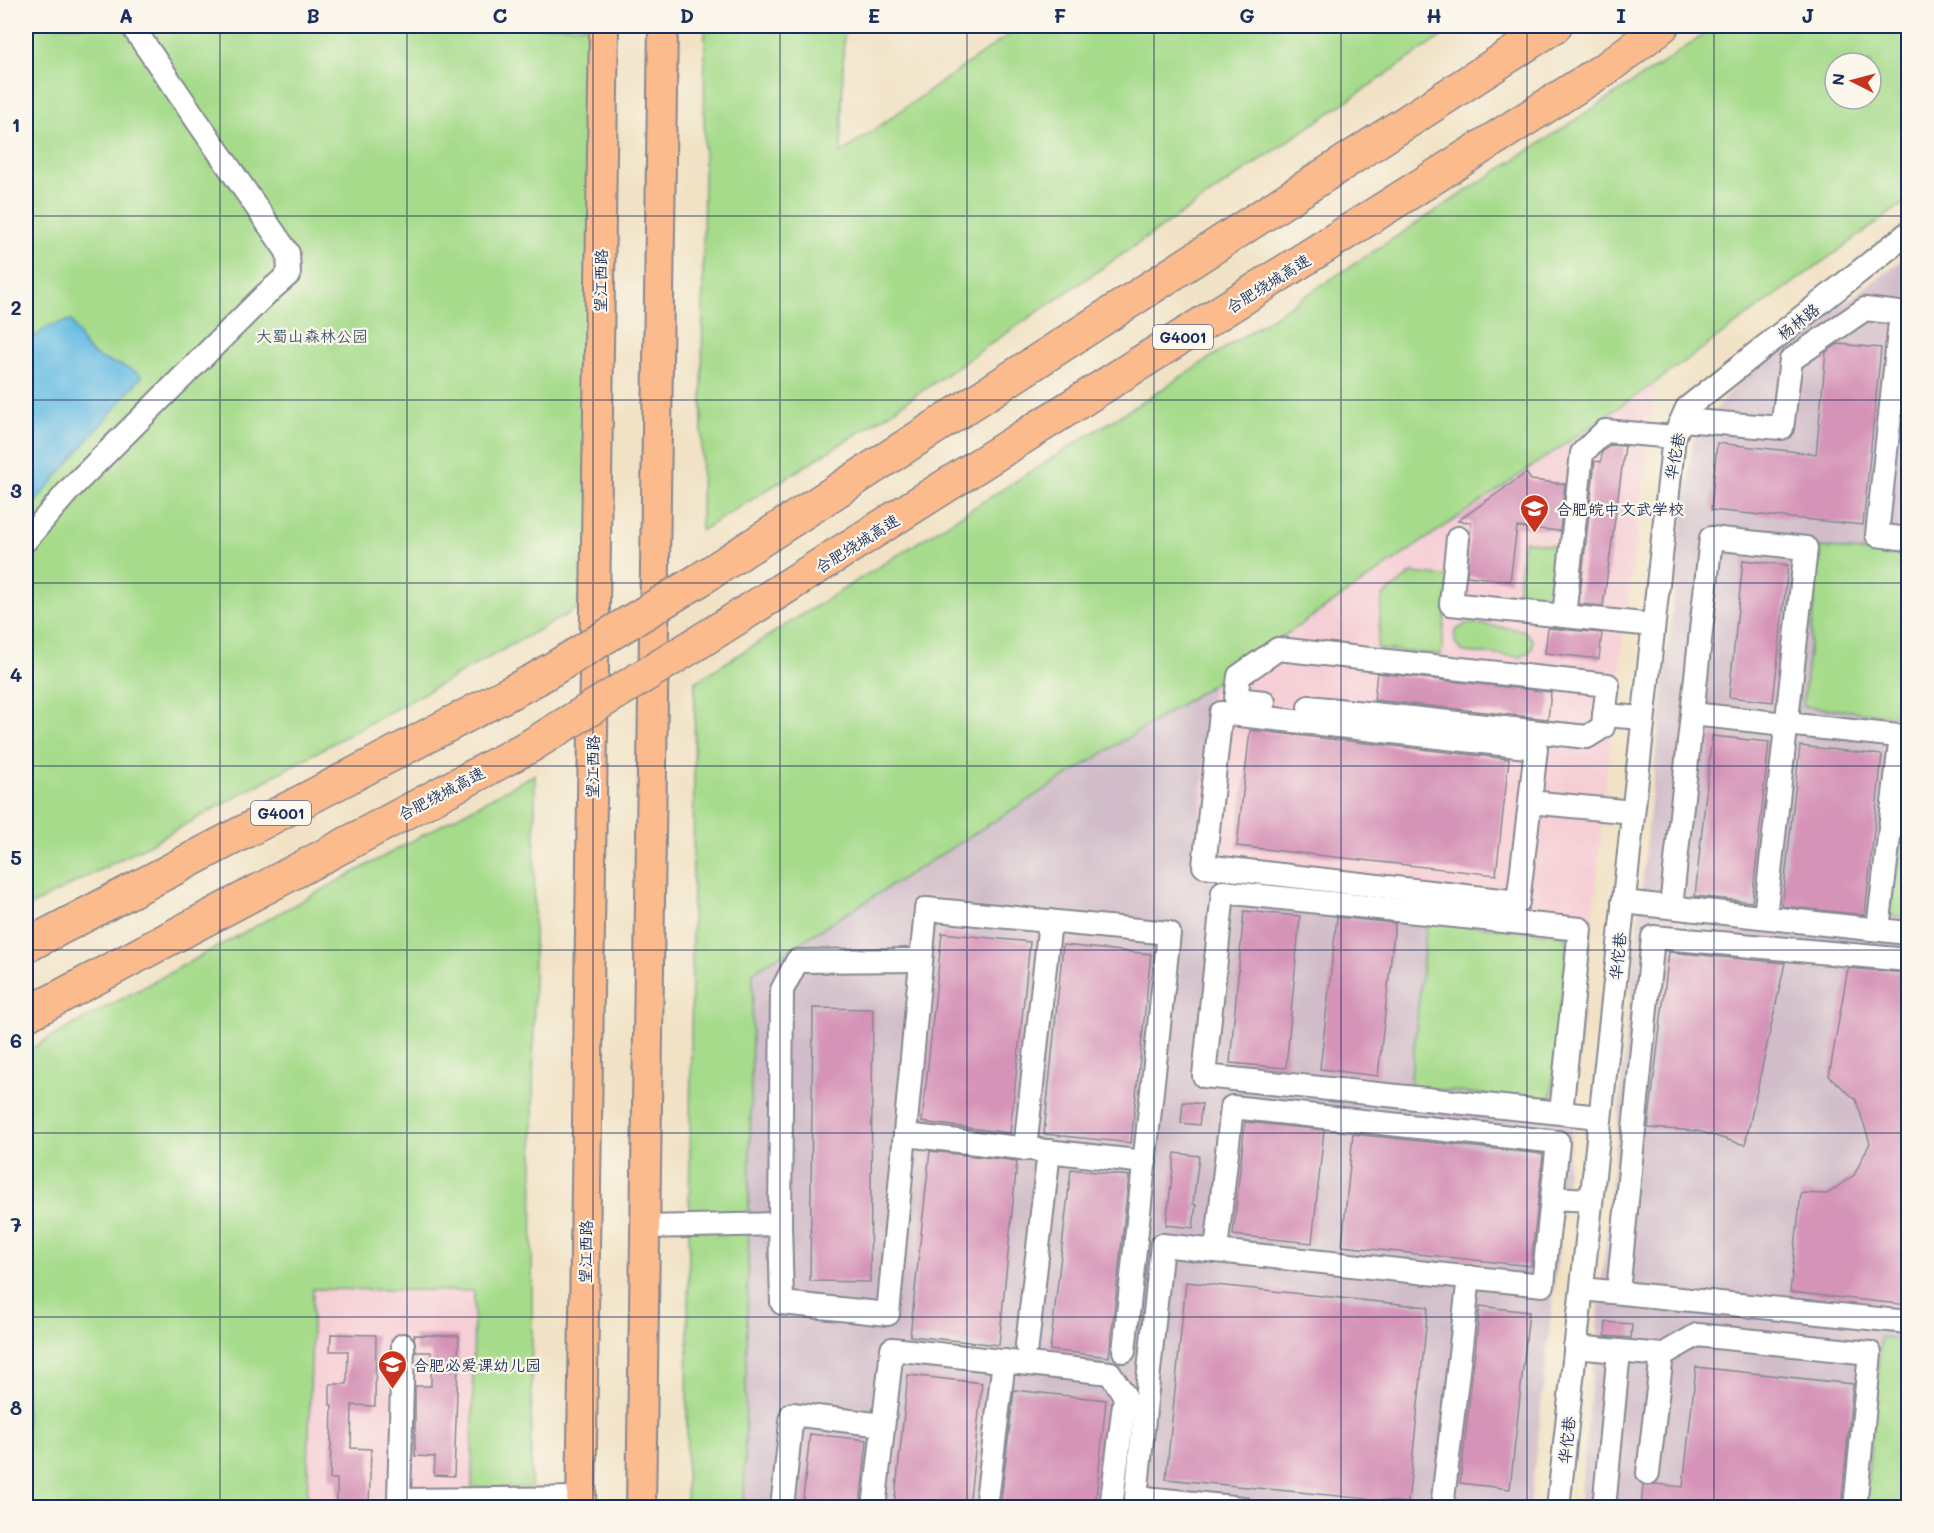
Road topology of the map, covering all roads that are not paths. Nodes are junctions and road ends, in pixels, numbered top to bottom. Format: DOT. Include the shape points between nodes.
graph roads {
  1 [pos="132,26"];
  2 [pos="604,26"];
  3 [pos="663,26"];
  4 [pos="1555,26"];
  5 [pos="1662,26"];
  6 [pos="1908,233"];
  7 [pos="1905,313"];
  8 [pos="1681,422"];
  9 [pos="1458,538"];
  10 [pos="1908,539"];
  11 [pos="26,540"];
  12 [pos="1564,616"];
  13 [pos="1653,625"];
  14 [pos="1692,714"];
  15 [pos="1604,715"];
  16 [pos="1642,718"];
  17 [pos="1786,724"];
  18 [pos="1905,737"];
  19 [pos="1530,802"];
  20 [pos="1633,812"];
  21 [pos="1623,902"];
  22 [pos="1671,907"];
  23 [pos="1765,917"];
  24 [pos="1050,921"];
  25 [pos="1878,929"];
  26 [pos="1908,933"];
  27 [pos="26,946"];
  28 [pos="921,960"];
  29 [pos="1908,960"];
  30 [pos="26,1015"];
  31 [pos="1561,1113"];
  32 [pos="1600,1117"];
  33 [pos="905,1136"];
  34 [pos="1025,1149"];
  35 [pos="1049,1151"];
  36 [pos="1145,1162"];
  37 [pos="1552,1198"];
  38 [pos="1591,1200"];
  39 [pos="780,1224"];
  40 [pos="644,1227"];
  41 [pos="1216,1251"];
  42 [pos="1469,1277"];
  43 [pos="1582,1289"];
  44 [pos="1618,1292"];
  45 [pos="1908,1322"];
  46 [pos="403,1345"];
  47 [pos="1027,1345"];
  48 [pos="1575,1347"];
  49 [pos="1124,1351"];
  50 [pos="1619,1351"];
  51 [pos="1662,1354"];
  52 [pos="1004,1361"];
  53 [pos="883,1425"];
  54 [pos="1648,1473"];
  55 [pos="1136,1502"];
  56 [pos="581,1503"];
  57 [pos="399,1504"];
  58 [pos="641,1508"];
  59 [pos="782,1508"];
  60 [pos="874,1508"];
  61 [pos="986,1508"];
  62 [pos="1112,1508"];
  63 [pos="1242,1508"];
  64 [pos="1442,1508"];
  65 [pos="1558,1508"];
  66 [pos="1604,1508"];
  67 [pos="1855,1508"];
  1 -- 11 [label="street" via="288,253 289,274 70,489"];
  2 -- 56 [label="main road, 望江西路"];
  3 -- 40 [label="main road"];
  4 -- 27 [label="highway, G4001, bridge" via="699,580 536,679"];
  5 -- 30 [label="highway, 合肥绕城高速 / G4001, bridge" via="1608,68 530,746"];
  6 -- 8 [label="street, 杨林路"];
  7 -- 8 [label="street" via="1865,309 1791,360 1782,428"];
  7 -- 10 [label="street" via="1877,535"];
  8 -- 12 [label="street" via="1605,431 1582,453"];
  8 -- 13 [label="street, 华佗巷"];
  9 -- 12 [label="street" via="1451,604"];
  12 -- 13 [label="street"];
  13 -- 16 [label="street, 华佗巷"];
  14 -- 17 [label="street"];
  14 -- 17 [label="street" via="1711,538 1806,548"];
  14 -- 22 [label="street"];
  15 -- 15 [label="street" via="1608,685 1278,650 1239,676 1236,699 1587,737 1603,727"];
  15 -- 16 [label="street"];
  16 -- 20 [label="street, 华佗巷"];
  17 -- 18 [label="street"];
  17 -- 23 [label="street"];
  18 -- 25 [label="street"];
  19 -- 19 [label="street" via="1536,748 1221,712 1204,866 1518,902"];
  19 -- 20 [label="street"];
  20 -- 21 [label="street, 华佗巷"];
  21 -- 22 [label="street"];
  21 -- 32 [label="street, 华佗巷"];
  22 -- 23 [label="street"];
  23 -- 25 [label="street"];
  24 -- 28 [label="street" via="926,909"];
  24 -- 34 [label="street"];
  24 -- 36 [label="street" via="1169,933"];
  25 -- 26 [label="street"];
  28 -- 33 [label="street"];
  28 -- 39 [label="street" via="797,961 782,990"];
  29 -- 44 [label="street" via="1653,937"];
  31 -- 31 [label="street" via="1204,1076 1223,892 1580,929"];
  31 -- 32 [label="street"];
  32 -- 38 [label="street, 华佗巷"];
  33 -- 34 [label="street"];
  33 -- 39 [label="street" via="888,1314 782,1303"];
  34 -- 35 [label="street"];
  35 -- 36 [label="street"];
  35 -- 47 [label="street"];
  36 -- 49 [label="street"];
  37 -- 38 [label="street"];
  37 -- 41 [label="street" via="1558,1142 1232,1107"];
  37 -- 42 [label="street" via="1543,1285"];
  38 -- 43 [label="street, 华佗巷"];
  39 -- 40 [label="street"];
  40 -- 58 [label="main road"];
  41 -- 42 [label="street"];
  41 -- 55 [label="street" via="1162,1245"];
  42 -- 64 [label="street"];
  43 -- 44 [label="street"];
  43 -- 48 [label="street, 华佗巷"];
  44 -- 45 [label="street"];
  46 -- 57 [label="street"];
  48 -- 50 [label="street"];
  48 -- 65 [label="street, 华佗巷"];
  50 -- 51 [label="street"];
  50 -- 66 [label="street"];
  51 -- 54 [label="street"];
  51 -- 67 [label="street" via="1697,1335 1870,1353"];
  52 -- 53 [label="street" via="892,1349"];
  52 -- 61 [label="street"];
  52 -- 62 [label="street" via="1110,1372 1125,1396"];
  53 -- 59 [label="street" via="792,1414"];
  53 -- 60 [label="street"];
  55 -- 63 [label="street"];
  56 -- 57 [label="street"];
}
